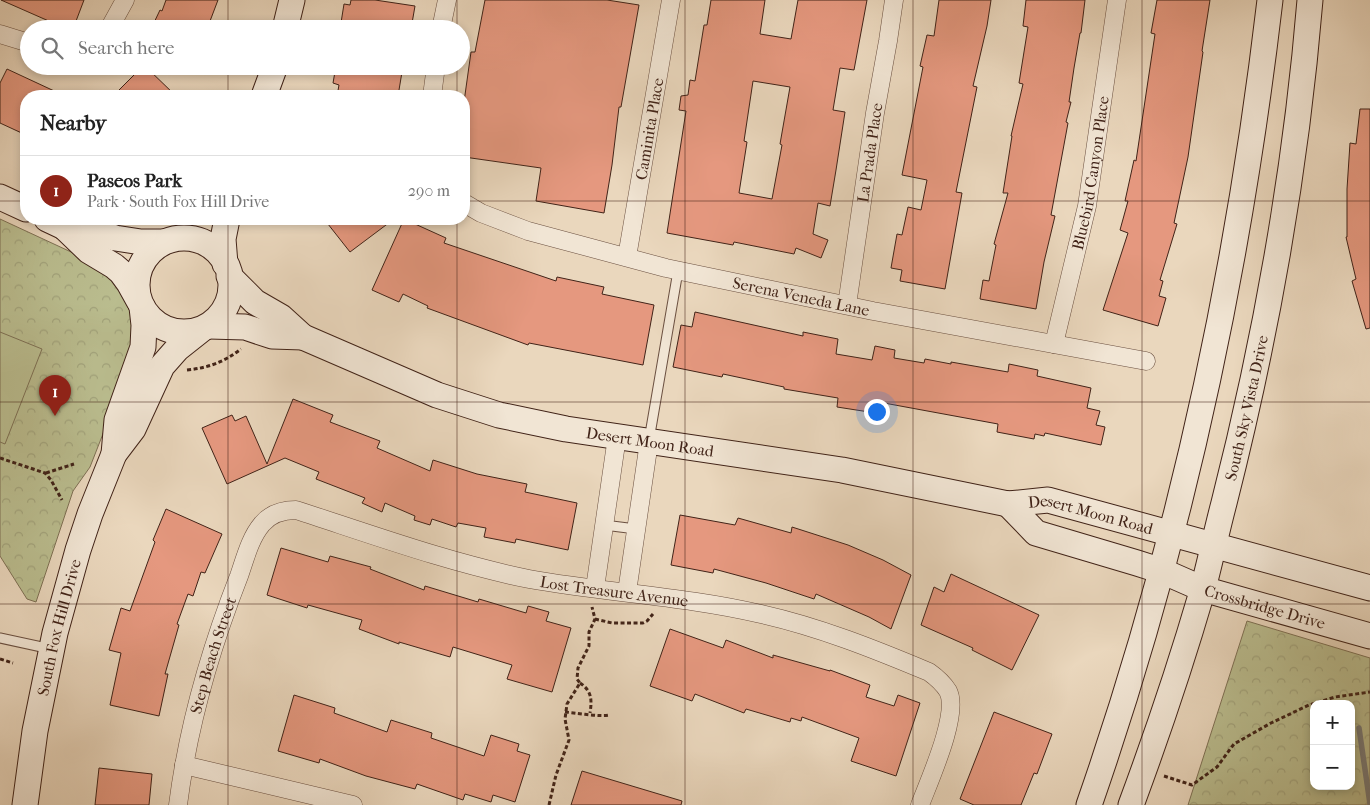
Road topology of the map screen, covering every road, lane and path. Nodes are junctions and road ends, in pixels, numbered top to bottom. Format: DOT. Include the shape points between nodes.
graph roads {
  1 [pos="125,0"];
  2 [pos="292,0"];
  3 [pos="447,0"];
  4 [pos="671,0"];
  5 [pos="894,0"];
  6 [pos="1117,0"];
  7 [pos="1270,0"];
  8 [pos="1310,0"];
  9 [pos="114,20"];
  10 [pos="287,20"];
  11 [pos="443,20"];
  12 [pos="0,34"];
  13 [pos="20,40"];
  14 [pos="271,75"];
  15 [pos="435,75"];
  16 [pos="266,90"];
  17 [pos="433,90"];
  18 [pos="0,197"];
  19 [pos="20,206"];
  20 [pos="470,206"];
  21 [pos="58,225"];
  22 [pos="66,225"];
  23 [pos="188,225"];
  24 [pos="226,225"];
  25 [pos="168,240"];
  26 [pos="627,257"];
  27 [pos="227,270"];
  28 [pos="678,271"];
  29 [pos="140,304"];
  30 [pos="847,305"];
  31 [pos="205,328"];
  32 [pos="304,337"];
  33 [pos="1054,344"];
  34 [pos="247,347"];
  35 [pos="1146,361"];
  36 [pos="180,370"];
  37 [pos="617,437"];
  38 [pos="648,442"];
  39 [pos="114,454"];
  40 [pos="0,458"];
  41 [pos="74,464"];
  42 [pos="45,473"];
  43 [pos="62,500"];
  44 [pos="1008,504"];
  45 [pos="273,515"];
  46 [pos="604,525"];
  47 [pos="636,529"];
  48 [pos="1171,535"];
  49 [pos="1213,546"];
  50 [pos="1162,571"];
  51 [pos="1370,588"];
  52 [pos="1203,589"];
  53 [pos="627,592"];
  54 [pos="594,597"];
  55 [pos="653,614"];
  56 [pos="595,619"];
  57 [pos="1370,636"];
  58 [pos="0,638"];
  59 [pos="51,649"];
  60 [pos="0,659"];
  61 [pos="13,664"];
  62 [pos="580,683"];
  63 [pos="1370,692"];
  64 [pos="565,712"];
  65 [pos="590,713"];
  66 [pos="609,715"];
  67 [pos="184,765"];
  68 [pos="1144,770"];
  69 [pos="25,805"];
  70 [pos="178,805"];
  71 [pos="354,805"];
  72 [pos="549,805"];
  73 [pos="920,805"];
  74 [pos="1089,805"];
  75 [pos="1131,805"];
  1 -- 9 [label="street"];
  2 -- 10 [label="street"];
  3 -- 11 [label="street"];
  4 -- 26 [label="street, Caminita Place"];
  5 -- 30 [label="street, La Prada Place"];
  6 -- 33 [label="street, Bluebird Canyon Place" via="1087,206"];
  7 -- 48 [label="street" via="1247,173 1225,301"];
  8 -- 49 [label="street, South Sky Vista Drive" via="1289,187 1277,262 1243,427"];
  12 -- 13 [label="street"];
  14 -- 16 [label="street"];
  15 -- 17 [label="street"];
  18 -- 19 [label="street"];
  20 -- 26 [label="street, Serena Veneda Lane" via="528,231"];
  21 -- 29 [label="street" via="121,272"];
  22 -- 25 [label="street" via="134,241"];
  23 -- 25 [label="street"];
  24 -- 27 [label="street" via="223,239"];
  25 -- 27 [label="street" via="196,240 210,246 220,255"];
  25 -- 29 [label="street" via="144,260 138,274"];
  26 -- 28 [label="street, Serena Veneda Lane"];
  27 -- 31 [label="street" via="230,285 227,304"];
  27 -- 32 [label="street, Desert Moon Road" via="255,302 281,317"];
  28 -- 30 [label="street, Serena Veneda Lane"];
  28 -- 38 [label="lane"];
  29 -- 31 [label="street" via="160,326 173,331 187,333"];
  29 -- 39 [label="street, South Fox Hill Drive" via="144,325 143,347 117,420"];
  30 -- 33 [label="street, Serena Veneda Lane"];
  31 -- 32 [label="street, Desert Moon Road" via="245,327 272,336"];
  31 -- 39 [label="street, South Fox Hill Drive" via="177,349 162,366 133,429"];
  32 -- 37 [label="street, Desert Moon Road" via="402,381 468,406 532,423"];
  33 -- 35 [label="street, Serena Veneda Lane"];
  34 -- 36 [label="path" via="216,364"];
  37 -- 38 [label="street, Desert Moon Road"];
  37 -- 46 [label="street"];
  38 -- 44 [label="street, Desert Moon Road" via="842,470"];
  38 -- 47 [label="street"];
  39 -- 59 [label="street, South Fox Hill Drive" via="78,550"];
  40 -- 42 [label="path"];
  41 -- 42 [label="path"];
  42 -- 43 [label="path"];
  44 -- 48 [label="street, Desert Moon Road" via="1048,500"];
  44 -- 50 [label="street, Desert Moon Road" via="1036,533"];
  45 -- 54 [label="street, Lost Treasure Avenue" via="296,510 453,560"];
  45 -- 67 [label="street, Step Beach Street" via="255,534 226,608 201,687"];
  46 -- 47 [label="lane"];
  46 -- 54 [label="street"];
  47 -- 53 [label="street"];
  48 -- 49 [label="street"];
  48 -- 50 [label="street"];
  49 -- 51 [label="street"];
  49 -- 52 [label="street, South Sky Vista Drive"];
  50 -- 52 [label="street, Crossbridge Drive"];
  50 -- 74 [label="street"];
  52 -- 57 [label="street, Crossbridge Drive"];
  52 -- 68 [label="street, South Sky Vista Drive"];
  53 -- 54 [label="street, Lost Treasure Avenue"];
  53 -- 73 [label="street, Lost Treasure Avenue" via="682,599 800,624 872,648 929,672 948,692 952,706 950,721"];
  54 -- 56 [label="path"];
  55 -- 56 [label="path" via="643,623 606,623"];
  56 -- 62 [label="path" via="589,632 588,651 578,668"];
  58 -- 59 [label="lane"];
  59 -- 69 [label="street, South Fox Hill Drive"];
  60 -- 61 [label="path"];
  62 -- 64 [label="path"];
  62 -- 65 [label="path" via="592,698"];
  63 -- 68 [label="path" via="1308,705 1271,722 1234,744 1217,767 1192,785"];
  64 -- 65 [label="path"];
  64 -- 72 [label="path" via="569,740"];
  65 -- 66 [label="path"];
  67 -- 70 [label="street, Step Beach Street"];
  67 -- 71 [label="street"];
  68 -- 75 [label="street, South Sky Vista Drive"];
}
